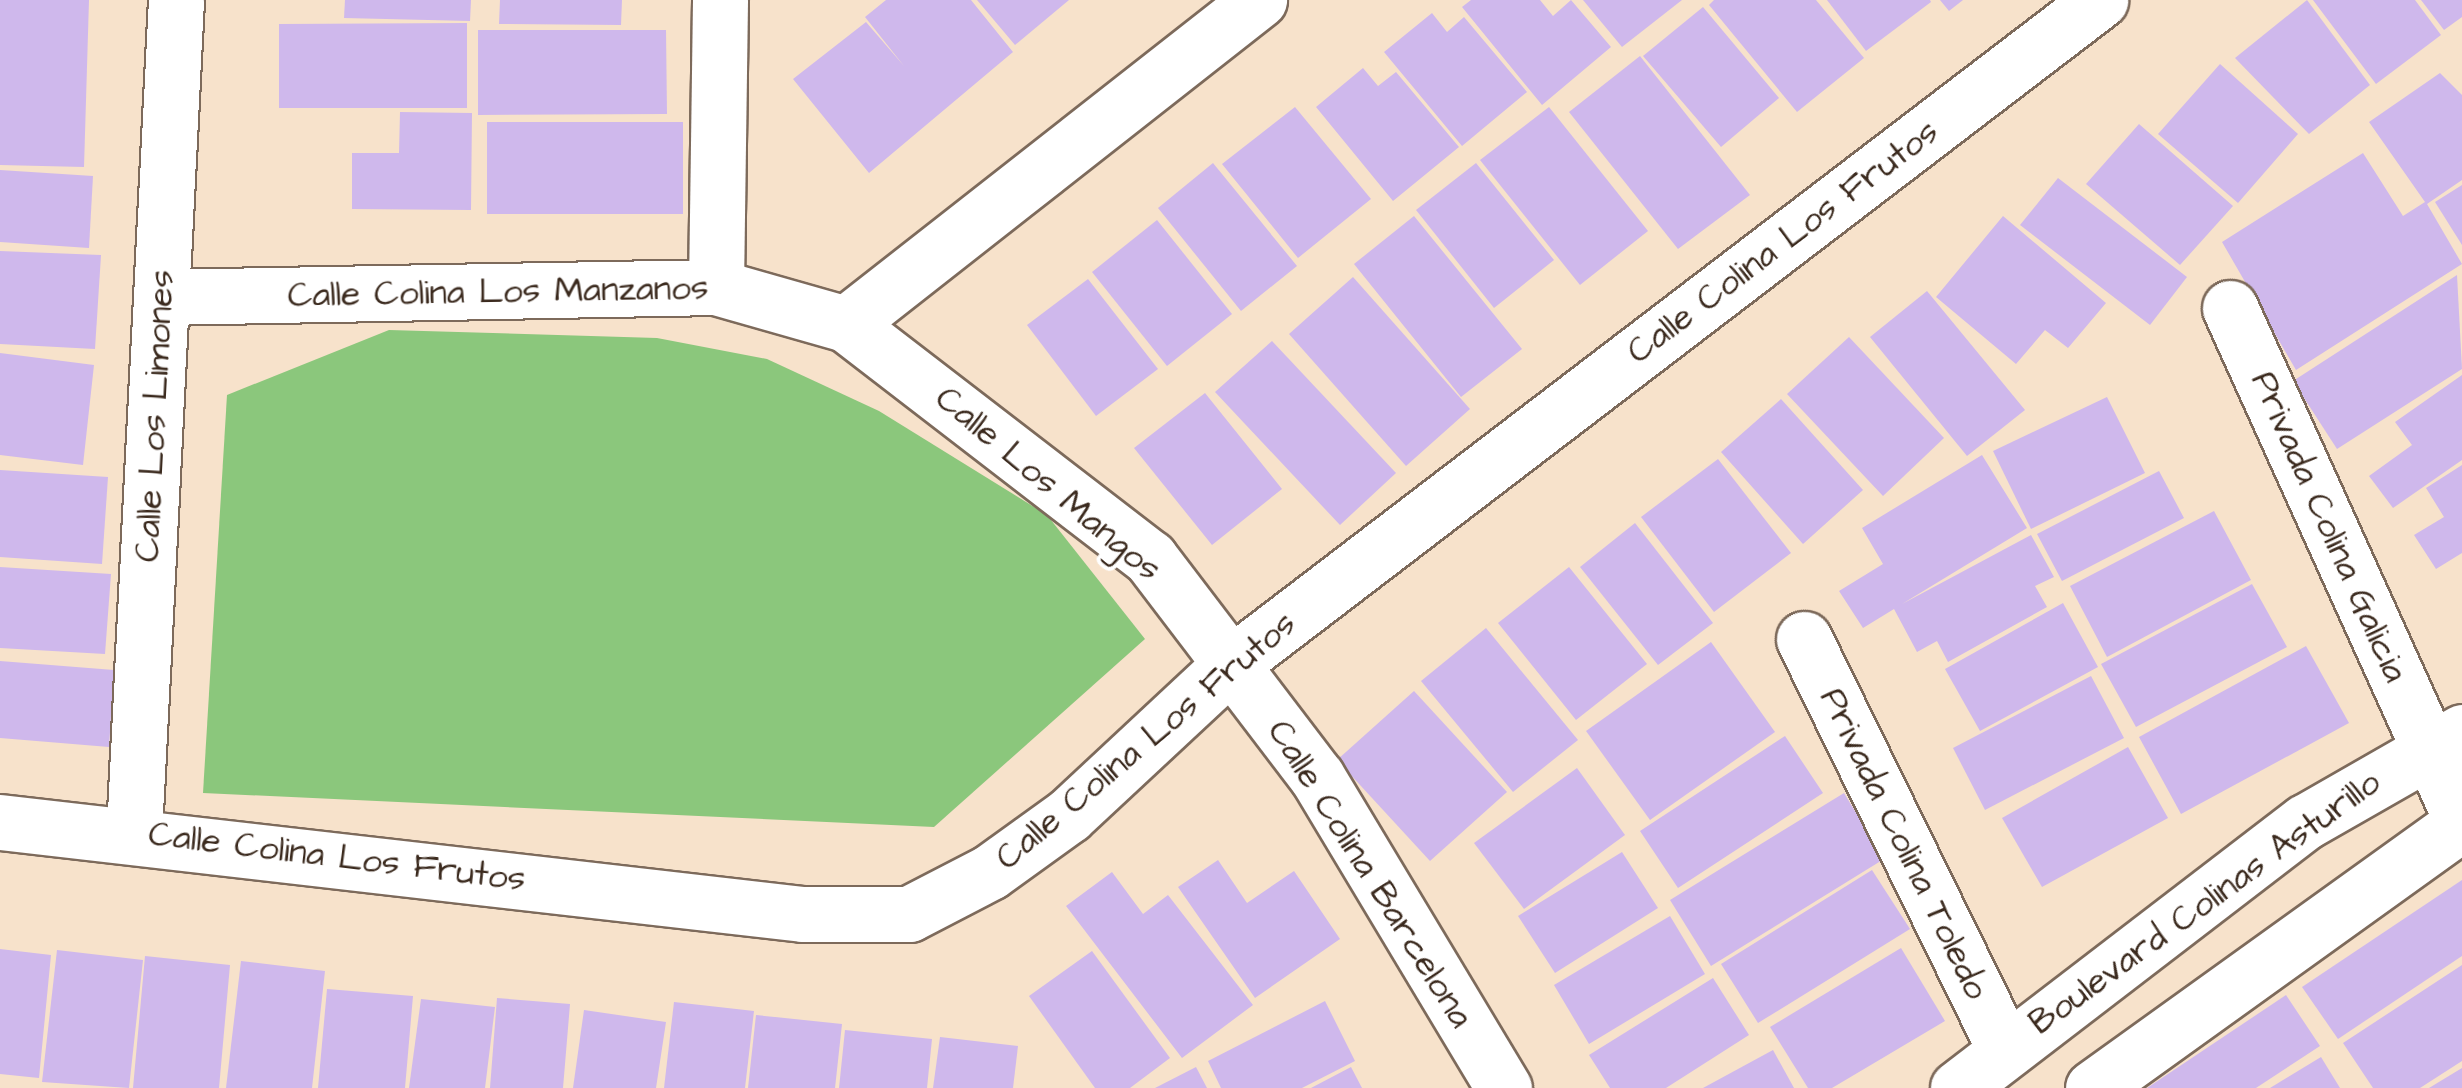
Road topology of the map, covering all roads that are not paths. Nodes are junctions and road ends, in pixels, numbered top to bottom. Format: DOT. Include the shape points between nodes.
graph roads {
  1 [pos="176,0"];
  2 [pos="720,0"];
  3 [pos="1259,0"];
  4 [pos="2100,0"];
  5 [pos="716,287"];
  6 [pos="160,297"];
  7 [pos="2230,308"];
  8 [pos="846,324"];
  9 [pos="1804,639"];
  10 [pos="1231,664"];
  11 [pos="2446,740"];
  12 [pos="0,822"];
  13 [pos="2462,822"];
  14 [pos="134,832"];
  15 [pos="2004,1050"];
  16 [pos="1504,1088"];
  17 [pos="1958,1088"];
  18 [pos="2093,1088"];
  1 -- 6 [label="street, Calle Los Limones"];
  2 -- 5 [label="street"];
  3 -- 8 [label="street"];
  4 -- 10 [label="street, Calle Colina Los Frutos"];
  5 -- 6 [label="street, Calle Colina Los Manzanos"];
  5 -- 8 [label="street, Calle Colina Los Manzanos"];
  6 -- 14 [label="street, Calle Los Limones"];
  7 -- 11 [label="street, Privada Colina Galicia"];
  8 -- 10 [label="street, Calle Los Mangos" via="1150,558"];
  9 -- 15 [label="street, Privada Colina Toledo"];
  10 -- 14 [label="street, Calle Colina Los Frutos" via="1069,815 990,872 909,914 804,914"];
  10 -- 16 [label="street, Calle Colina Barcelona" via="1317,777"];
  11 -- 13 [label="street, Privada Colina Galicia"];
  11 -- 15 [label="street, Boulevard Colinas Asturillo" via="2305,822"];
  12 -- 14 [label="street, Calle Colina Los Frutos"];
  13 -- 18 [label="street"];
  15 -- 17 [label="street, Boulevard Colinas Asturillo"];
}
